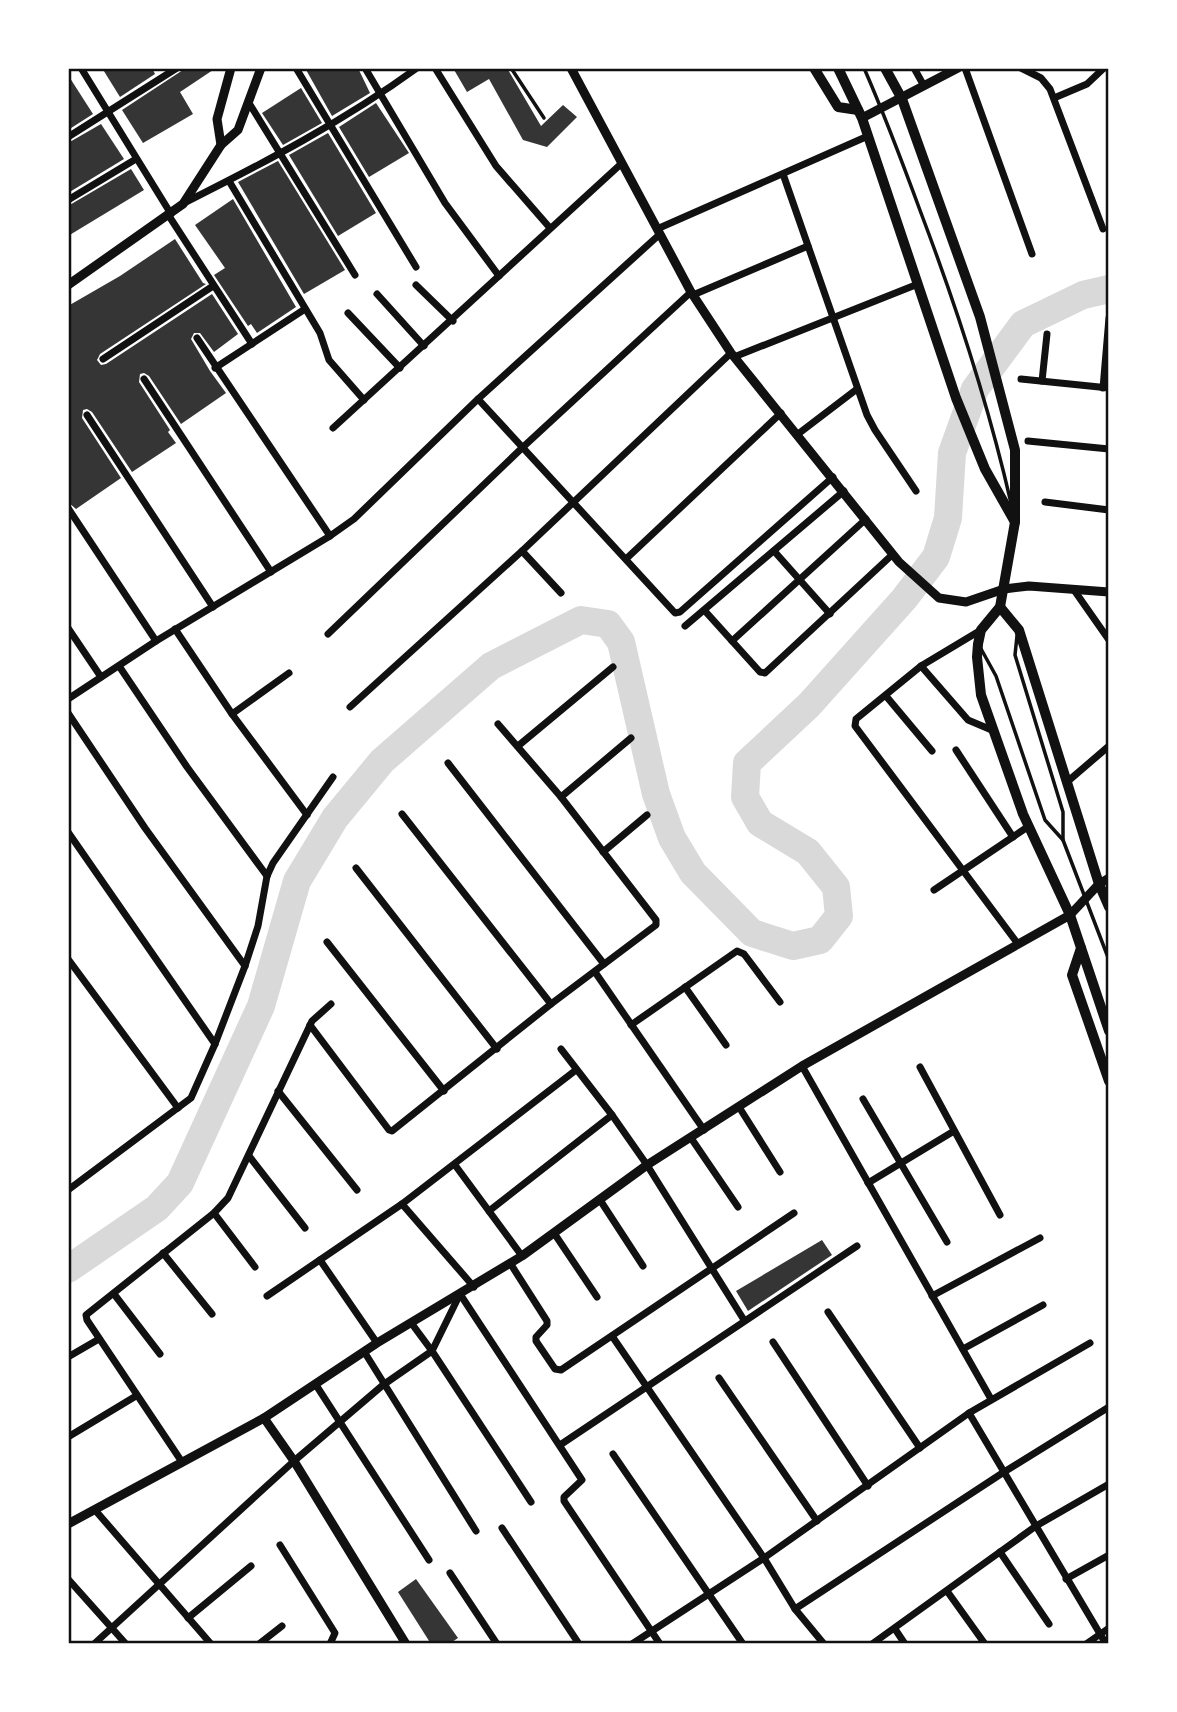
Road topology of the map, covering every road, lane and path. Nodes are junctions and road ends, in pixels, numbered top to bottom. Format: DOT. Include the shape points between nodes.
graph roads {
  1 [pos="81,68"];
  2 [pos="177,68"];
  3 [pos="231,68"];
  4 [pos="261,68"];
  5 [pos="296,68"];
  6 [pos="365,68"];
  7 [pos="417,68"];
  8 [pos="435,68"];
  9 [pos="511,68"];
  10 [pos="571,68"];
  11 [pos="814,68"];
  12 [pos="838,68"];
  13 [pos="864,68"];
  14 [pos="885,68"];
  15 [pos="914,68"];
  16 [pos="958,68"];
  17 [pos="965,68"];
  18 [pos="1021,68"];
  19 [pos="1104,68"];
  20 [pos="924,86"];
  21 [pos="381,94"];
  22 [pos="1054,98"];
  23 [pos="902,99"];
  24 [pos="249,103"];
  25 [pos="882,108"];
  26 [pos="107,113"];
  27 [pos="860,114"];
  28 [pos="544,118"];
  29 [pos="330,125"];
  30 [pos="868,136"];
  31 [pos="68,137"];
  32 [pos="221,145"];
  33 [pos="280,153"];
  34 [pos="136,159"];
  35 [pos="622,163"];
  36 [pos="783,174"];
  37 [pos="229,181"];
  38 [pos="68,200"];
  39 [pos="183,204"];
  40 [pos="170,215"];
  41 [pos="550,228"];
  42 [pos="1102,229"];
  43 [pos="659,232"];
  44 [pos="808,247"];
  45 [pos="1032,254"];
  46 [pos="416,267"];
  47 [pos="355,275"];
  48 [pos="499,275"];
  49 [pos="918,284"];
  50 [pos="416,285"];
  51 [pos="70,286"];
  52 [pos="214,286"];
  53 [pos="692,293"];
  54 [pos="377,294"];
  55 [pos="305,309"];
  56 [pos="348,313"];
  57 [pos="832,317"];
  58 [pos="1109,318"];
  59 [pos="453,321"];
  60 [pos="1047,334"];
  61 [pos="197,338"];
  62 [pos="251,344"];
  63 [pos="424,346"];
  64 [pos="733,355"];
  65 [pos="103,359"];
  66 [pos="215,368"];
  67 [pos="400,368"];
  68 [pos="144,379"];
  69 [pos="1021,379"];
  70 [pos="1042,381"];
  71 [pos="857,388"];
  72 [pos="1106,388"];
  73 [pos="478,399"];
  74 [pos="364,400"];
  75 [pos="781,413"];
  76 [pos="87,415"];
  77 [pos="333,428"];
  78 [pos="798,434"];
  79 [pos="1028,441"];
  80 [pos="522,448"];
  81 [pos="1109,449"];
  82 [pos="832,477"];
  83 [pos="844,491"];
  84 [pos="916,491"];
  85 [pos="1045,502"];
  86 [pos="574,503"];
  87 [pos="68,508"];
  88 [pos="1109,510"];
  89 [pos="866,519"];
  90 [pos="1016,522"];
  91 [pos="330,536"];
  92 [pos="522,551"];
  93 [pos="774,551"];
  94 [pos="896,558"];
  95 [pos="626,559"];
  96 [pos="271,572"];
  97 [pos="800,580"];
  98 [pos="1004,589"];
  99 [pos="1074,590"];
  100 [pos="1109,592"];
  101 [pos="561,593"];
  102 [pos="213,607"];
  103 [pos="1000,607"];
  104 [pos="705,611"];
  105 [pos="830,614"];
  106 [pos="685,626"];
  107 [pos="68,628"];
  108 [pos="175,629"];
  109 [pos="981,630"];
  110 [pos="1019,630"];
  111 [pos="328,634"];
  112 [pos="1109,640"];
  113 [pos="156,641"];
  114 [pos="732,641"];
  115 [pos="978,644"];
  116 [pos="118,666"];
  117 [pos="921,666"];
  118 [pos="613,667"];
  119 [pos="289,673"];
  120 [pos="101,677"];
  121 [pos="886,696"];
  122 [pos="68,699"];
  123 [pos="350,707"];
  124 [pos="68,713"];
  125 [pos="232,714"];
  126 [pos="498,724"];
  127 [pos="994,731"];
  128 [pos="631,738"];
  129 [pos="519,746"];
  130 [pos="956,750"];
  131 [pos="932,751"];
  132 [pos="1107,751"];
  133 [pos="448,763"];
  134 [pos="333,776"];
  135 [pos="1067,782"];
  136 [pos="561,797"];
  137 [pos="402,814"];
  138 [pos="307,815"];
  139 [pos="647,815"];
  140 [pos="1029,826"];
  141 [pos="68,832"];
  142 [pos="1013,837"];
  143 [pos="1063,840"];
  144 [pos="603,852"];
  145 [pos="356,868"];
  146 [pos="963,871"];
  147 [pos="267,876"];
  148 [pos="1104,881"];
  149 [pos="934,890"];
  150 [pos="1086,898"];
  151 [pos="1109,907"];
  152 [pos="1070,915"];
  153 [pos="327,942"];
  154 [pos="1018,944"];
  155 [pos="1081,948"];
  156 [pos="68,959"];
  157 [pos="1109,960"];
  158 [pos="604,964"];
  159 [pos="244,966"];
  160 [pos="594,972"];
  161 [pos="685,987"];
  162 [pos="780,1002"];
  163 [pos="331,1004"];
  164 [pos="551,1004"];
  165 [pos="310,1025"];
  166 [pos="631,1025"];
  167 [pos="1109,1031"];
  168 [pos="215,1044"];
  169 [pos="726,1045"];
  170 [pos="497,1049"];
  171 [pos="561,1049"];
  172 [pos="802,1066"];
  173 [pos="920,1067"];
  174 [pos="576,1070"];
  175 [pos="1109,1081"];
  176 [pos="278,1091"];
  177 [pos="444,1091"];
  178 [pos="863,1099"];
  179 [pos="739,1107"];
  180 [pos="178,1108"];
  181 [pos="612,1115"];
  182 [pos="704,1130"];
  183 [pos="954,1131"];
  184 [pos="691,1138"];
  185 [pos="248,1156"];
  186 [pos="902,1163"];
  187 [pos="455,1165"];
  188 [pos="648,1165"];
  189 [pos="780,1171"];
  190 [pos="868,1183"];
  191 [pos="68,1190"];
  192 [pos="357,1190"];
  193 [pos="600,1200"];
  194 [pos="402,1204"];
  195 [pos="738,1207"];
  196 [pos="489,1211"];
  197 [pos="214,1213"];
  198 [pos="794,1213"];
  199 [pos="1000,1215"];
  200 [pos="305,1228"];
  201 [pos="554,1233"];
  202 [pos="1040,1238"];
  203 [pos="947,1242"];
  204 [pos="857,1246"];
  205 [pos="163,1253"];
  206 [pos="523,1256"];
  207 [pos="320,1260"];
  208 [pos="510,1263"];
  209 [pos="643,1266"];
  210 [pos="255,1267"];
  211 [pos="711,1267"];
  212 [pos="474,1287"];
  213 [pos="114,1294"];
  214 [pos="460,1294"];
  215 [pos="267,1296"];
  216 [pos="932,1296"];
  217 [pos="597,1297"];
  218 [pos="1043,1305"];
  219 [pos="828,1312"];
  220 [pos="212,1314"];
  221 [pos="744,1320"];
  222 [pos="412,1324"];
  223 [pos="612,1336"];
  224 [pos="99,1339"];
  225 [pos="773,1342"];
  226 [pos="377,1343"];
  227 [pos="1090,1343"];
  228 [pos="962,1349"];
  229 [pos="432,1351"];
  230 [pos="365,1353"];
  231 [pos="160,1354"];
  232 [pos="68,1357"];
  233 [pos="719,1378"];
  234 [pos="316,1385"];
  235 [pos="383,1385"];
  236 [pos="647,1387"];
  237 [pos="136,1395"];
  238 [pos="991,1399"];
  239 [pos="1109,1407"];
  240 [pos="969,1413"];
  241 [pos="264,1418"];
  242 [pos="340,1422"];
  243 [pos="68,1437"];
  244 [pos="560,1445"];
  245 [pos="920,1448"];
  246 [pos="613,1454"];
  247 [pos="294,1461"];
  248 [pos="182,1462"];
  249 [pos="1004,1472"];
  250 [pos="1109,1484"];
  251 [pos="868,1486"];
  252 [pos="531,1502"];
  253 [pos="95,1510"];
  254 [pos="817,1521"];
  255 [pos="68,1524"];
  256 [pos="1036,1526"];
  257 [pos="502,1528"];
  258 [pos="476,1531"];
  259 [pos="280,1545"];
  260 [pos="999,1552"];
  261 [pos="1109,1555"];
  262 [pos="764,1558"];
  263 [pos="429,1560"];
  264 [pos="251,1566"];
  265 [pos="450,1573"];
  266 [pos="68,1579"];
  267 [pos="1066,1579"];
  268 [pos="157,1584"];
  269 [pos="947,1591"];
  270 [pos="708,1593"];
  271 [pos="795,1609"];
  272 [pos="188,1618"];
  273 [pos="1049,1624"];
  274 [pos="282,1626"];
  275 [pos="111,1627"];
  276 [pos="1109,1628"];
  277 [pos="895,1629"];
  278 [pos="652,1631"];
  279 [pos="1100,1634"];
  280 [pos="94,1644"];
  281 [pos="126,1644"];
  282 [pos="211,1644"];
  283 [pos="259,1644"];
  284 [pos="330,1644"];
  285 [pos="406,1644"];
  286 [pos="497,1644"];
  287 [pos="579,1644"];
  288 [pos="632,1644"];
  289 [pos="660,1644"];
  290 [pos="743,1644"];
  291 [pos="824,1644"];
  292 [pos="872,1644"];
  293 [pos="905,1644"];
  294 [pos="985,1644"];
  295 [pos="1086,1644"];
  296 [pos="1106,1644"];
  1 -- 26 [label="street"];
  2 -- 26 [label="street"];
  3 -- 32 [label="street" via="217,119"];
  4 -- 24 [label="street"];
  5 -- 29 [label="street"];
  6 -- 21 [label="street"];
  7 -- 21 [label="street"];
  8 -- 41 [label="street" via="496,166"];
  9 -- 28 [label="lane"];
  10 -- 35 [label="street"];
  11 -- 27 [label="main road" via="838,107"];
  12 -- 27 [label="main road"];
  13 -- 25 [label="lane"];
  14 -- 23 [label="main road"];
  15 -- 20 [label="street"];
  16 -- 20 [label="street"];
  17 -- 45 [label="street"];
  18 -- 22 [label="street" via="1046,82"];
  19 -- 22 [label="street" via="1087,84"];
  20 -- 23 [label="street"];
  21 -- 29 [label="street"];
  21 -- 48 [label="street" via="445,203"];
  22 -- 42 [label="street"];
  23 -- 25 [label="street"];
  23 -- 90 [label="main road" via="980,317 1006,411 1015,450"];
  24 -- 32 [label="street" via="239,130"];
  24 -- 33 [label="street"];
  25 -- 27 [label="street"];
  25 -- 90 [label="lane" via="960,317"];
  26 -- 31 [label="street"];
  26 -- 34 [label="street"];
  27 -- 30 [label="main road"];
  29 -- 33 [label="street"];
  29 -- 46 [label="street"];
  30 -- 36 [label="street"];
  30 -- 49 [label="main road"];
  32 -- 39 [label="street"];
  33 -- 37 [label="street"];
  33 -- 47 [label="street"];
  34 -- 38 [label="street"];
  34 -- 40 [label="street"];
  35 -- 41 [label="street"];
  35 -- 43 [label="street"];
  36 -- 43 [label="street"];
  36 -- 44 [label="street"];
  37 -- 39 [label="street"];
  37 -- 55 [label="street"];
  39 -- 40 [label="street"];
  40 -- 51 [label="street"];
  40 -- 52 [label="street"];
  41 -- 48 [label="street"];
  43 -- 53 [label="street"];
  43 -- 73 [label="street"];
  44 -- 53 [label="street"];
  44 -- 57 [label="street"];
  48 -- 59 [label="street"];
  49 -- 57 [label="street"];
  49 -- 90 [label="main road" via="985,469"];
  50 -- 59 [label="street"];
  52 -- 62 [label="street"];
  52 -- 65 [label="street"];
  53 -- 64 [label="street"];
  53 -- 80 [label="street"];
  54 -- 63 [label="street"];
  55 -- 62 [label="street"];
  55 -- 74 [label="street" via="329,360"];
  56 -- 67 [label="street"];
  57 -- 64 [label="street"];
  57 -- 71 [label="street"];
  58 -- 72 [label="street"];
  59 -- 63 [label="street"];
  60 -- 70 [label="street"];
  61 -- 66 [label="street"];
  62 -- 66 [label="street"];
  63 -- 67 [label="street"];
  64 -- 75 [label="street"];
  64 -- 86 [label="street"];
  66 -- 91 [label="street"];
  67 -- 74 [label="street"];
  68 -- 96 [label="street"];
  69 -- 70 [label="street"];
  70 -- 72 [label="street"];
  71 -- 78 [label="street"];
  71 -- 84 [label="street" via="874,430"];
  73 -- 80 [label="street"];
  73 -- 91 [label="street" via="354,519"];
  74 -- 77 [label="street"];
  75 -- 78 [label="street"];
  75 -- 95 [label="street"];
  76 -- 102 [label="street"];
  78 -- 82 [label="street"];
  79 -- 81 [label="street"];
  80 -- 86 [label="street"];
  80 -- 111 [label="street"];
  82 -- 83 [label="street"];
  82 -- 95 [label="street" via="677,614"];
  83 -- 89 [label="street"];
  83 -- 93 [label="street"];
  85 -- 88 [label="street"];
  86 -- 92 [label="street"];
  86 -- 95 [label="street"];
  87 -- 113 [label="street"];
  89 -- 94 [label="street"];
  89 -- 97 [label="street"];
  90 -- 98 [label="main road"];
  91 -- 96 [label="street"];
  92 -- 101 [label="street"];
  92 -- 123 [label="street"];
  93 -- 97 [label="street"];
  93 -- 104 [label="street"];
  94 -- 98 [label="street" via="939,598 966,602"];
  94 -- 105 [label="street"];
  96 -- 102 [label="street"];
  97 -- 105 [label="street"];
  97 -- 114 [label="street"];
  98 -- 99 [label="street"];
  98 -- 103 [label="main road"];
  99 -- 100 [label="street"];
  99 -- 112 [label="street"];
  102 -- 108 [label="street"];
  103 -- 109 [label="main road"];
  103 -- 110 [label="main road"];
  104 -- 106 [label="street"];
  104 -- 114 [label="street"];
  105 -- 114 [label="street" via="765,673"];
  107 -- 120 [label="street"];
  108 -- 113 [label="street"];
  108 -- 125 [label="street"];
  109 -- 115 [label="main road"];
  109 -- 117 [label="street"];
  110 -- 135 [label="main road"];
  110 -- 143 [label="lane" via="1015,655 1063,812"];
  113 -- 116 [label="street"];
  115 -- 127 [label="main road" via="982,695"];
  115 -- 143 [label="lane" via="996,676 1045,820"];
  116 -- 120 [label="street"];
  116 -- 147 [label="street"];
  117 -- 121 [label="street"];
  117 -- 127 [label="street" via="968,720"];
  118 -- 129 [label="street"];
  119 -- 125 [label="street"];
  120 -- 122 [label="street"];
  121 -- 131 [label="street"];
  121 -- 146 [label="street" via="856,719 855,726"];
  124 -- 159 [label="street"];
  125 -- 138 [label="street"];
  126 -- 129 [label="street"];
  127 -- 140 [label="main road"];
  128 -- 136 [label="street"];
  129 -- 136 [label="street"];
  130 -- 142 [label="street"];
  132 -- 135 [label="street"];
  133 -- 158 [label="street"];
  134 -- 138 [label="street"];
  135 -- 148 [label="main road"];
  136 -- 144 [label="street"];
  137 -- 164 [label="street"];
  138 -- 147 [label="street"];
  139 -- 144 [label="street"];
  140 -- 142 [label="street"];
  140 -- 152 [label="main road"];
  141 -- 168 [label="street"];
  142 -- 146 [label="street"];
  143 -- 150 [label="lane"];
  144 -- 158 [label="street" via="657,923"];
  145 -- 170 [label="street"];
  146 -- 149 [label="street"];
  146 -- 154 [label="street"];
  147 -- 159 [label="street" via="258,926"];
  148 -- 150 [label="street"];
  148 -- 151 [label="main road"];
  150 -- 152 [label="street"];
  150 -- 157 [label="lane"];
  152 -- 154 [label="street"];
  152 -- 155 [label="main road"];
  153 -- 177 [label="street"];
  154 -- 172 [label="street"];
  155 -- 167 [label="main road"];
  155 -- 175 [label="main road" via="1072,975"];
  156 -- 180 [label="street"];
  158 -- 160 [label="street"];
  159 -- 168 [label="street"];
  160 -- 164 [label="street"];
  160 -- 166 [label="street"];
  161 -- 162 [label="street" via="737,951"];
  161 -- 166 [label="street"];
  161 -- 169 [label="street"];
  163 -- 165 [label="street"];
  164 -- 170 [label="street"];
  165 -- 176 [label="street"];
  165 -- 177 [label="street" via="390,1131"];
  166 -- 182 [label="street"];
  168 -- 180 [label="street" via="191,1098"];
  170 -- 177 [label="street"];
  171 -- 174 [label="street"];
  172 -- 179 [label="street"];
  172 -- 190 [label="street"];
  173 -- 183 [label="street"];
  174 -- 181 [label="street"];
  174 -- 187 [label="street"];
  176 -- 185 [label="street"];
  176 -- 192 [label="street"];
  178 -- 186 [label="street"];
  179 -- 182 [label="street"];
  179 -- 189 [label="street"];
  180 -- 191 [label="street"];
  181 -- 188 [label="street"];
  181 -- 196 [label="street"];
  182 -- 184 [label="street"];
  183 -- 186 [label="street"];
  183 -- 199 [label="street"];
  184 -- 188 [label="street"];
  184 -- 195 [label="street"];
  185 -- 197 [label="street" via="228,1198"];
  185 -- 200 [label="street"];
  186 -- 190 [label="street"];
  186 -- 203 [label="street"];
  187 -- 194 [label="street"];
  187 -- 196 [label="street"];
  188 -- 193 [label="street"];
  188 -- 211 [label="street"];
  190 -- 216 [label="street"];
  193 -- 201 [label="street"];
  193 -- 209 [label="street"];
  194 -- 207 [label="street"];
  194 -- 212 [label="street"];
  196 -- 206 [label="street"];
  197 -- 205 [label="street"];
  197 -- 210 [label="street"];
  198 -- 211 [label="street"];
  201 -- 206 [label="street"];
  201 -- 217 [label="street"];
  202 -- 216 [label="street"];
  204 -- 221 [label="street"];
  205 -- 213 [label="street"];
  205 -- 220 [label="street"];
  206 -- 208 [label="street"];
  207 -- 215 [label="street"];
  207 -- 226 [label="street"];
  208 -- 212 [label="street"];
  208 -- 223 [label="street" via="547,1321 536,1341 556,1371"];
  211 -- 221 [label="street"];
  211 -- 223 [label="street"];
  212 -- 214 [label="street"];
  213 -- 224 [label="street" via="86,1315"];
  213 -- 231 [label="street"];
  214 -- 222 [label="street"];
  214 -- 229 [label="street"];
  214 -- 244 [label="street"];
  216 -- 228 [label="street"];
  218 -- 228 [label="street"];
  219 -- 245 [label="street"];
  221 -- 236 [label="street"];
  222 -- 226 [label="street"];
  222 -- 229 [label="street"];
  223 -- 236 [label="street"];
  224 -- 232 [label="street"];
  224 -- 237 [label="street"];
  225 -- 251 [label="street"];
  226 -- 230 [label="street"];
  227 -- 238 [label="street"];
  228 -- 238 [label="street"];
  229 -- 235 [label="street"];
  229 -- 252 [label="street"];
  230 -- 234 [label="street"];
  230 -- 235 [label="street"];
  233 -- 254 [label="street"];
  234 -- 241 [label="street"];
  234 -- 242 [label="street"];
  235 -- 242 [label="street"];
  235 -- 258 [label="street"];
  236 -- 244 [label="street"];
  236 -- 262 [label="street"];
  237 -- 243 [label="street"];
  237 -- 248 [label="street"];
  238 -- 240 [label="street"];
  239 -- 249 [label="street"];
  240 -- 245 [label="street"];
  240 -- 249 [label="street"];
  241 -- 247 [label="street"];
  241 -- 248 [label="street"];
  242 -- 247 [label="street"];
  242 -- 263 [label="street"];
  244 -- 278 [label="street" via="582,1480 564,1501"];
  245 -- 251 [label="street"];
  246 -- 270 [label="street"];
  247 -- 268 [label="street"];
  247 -- 285 [label="street"];
  248 -- 253 [label="street"];
  249 -- 256 [label="street"];
  249 -- 271 [label="street"];
  250 -- 256 [label="street"];
  251 -- 254 [label="street"];
  253 -- 255 [label="street"];
  253 -- 268 [label="street"];
  254 -- 262 [label="street"];
  256 -- 260 [label="street"];
  256 -- 267 [label="street"];
  257 -- 287 [label="street"];
  259 -- 284 [label="street" via="335,1633"];
  260 -- 269 [label="street"];
  260 -- 273 [label="street"];
  261 -- 267 [label="street"];
  262 -- 270 [label="street"];
  262 -- 271 [label="street"];
  264 -- 272 [label="street"];
  265 -- 286 [label="street"];
  266 -- 275 [label="street"];
  267 -- 279 [label="street"];
  268 -- 272 [label="street"];
  268 -- 275 [label="street"];
  269 -- 277 [label="street"];
  269 -- 294 [label="street"];
  270 -- 278 [label="street"];
  270 -- 290 [label="street"];
  271 -- 291 [label="street"];
  272 -- 282 [label="street"];
  274 -- 283 [label="street"];
  275 -- 280 [label="street"];
  275 -- 281 [label="street"];
  276 -- 279 [label="street"];
  277 -- 292 [label="street"];
  277 -- 293 [label="street"];
  278 -- 288 [label="street"];
  278 -- 289 [label="street"];
  279 -- 295 [label="street"];
  279 -- 296 [label="street"];
}
